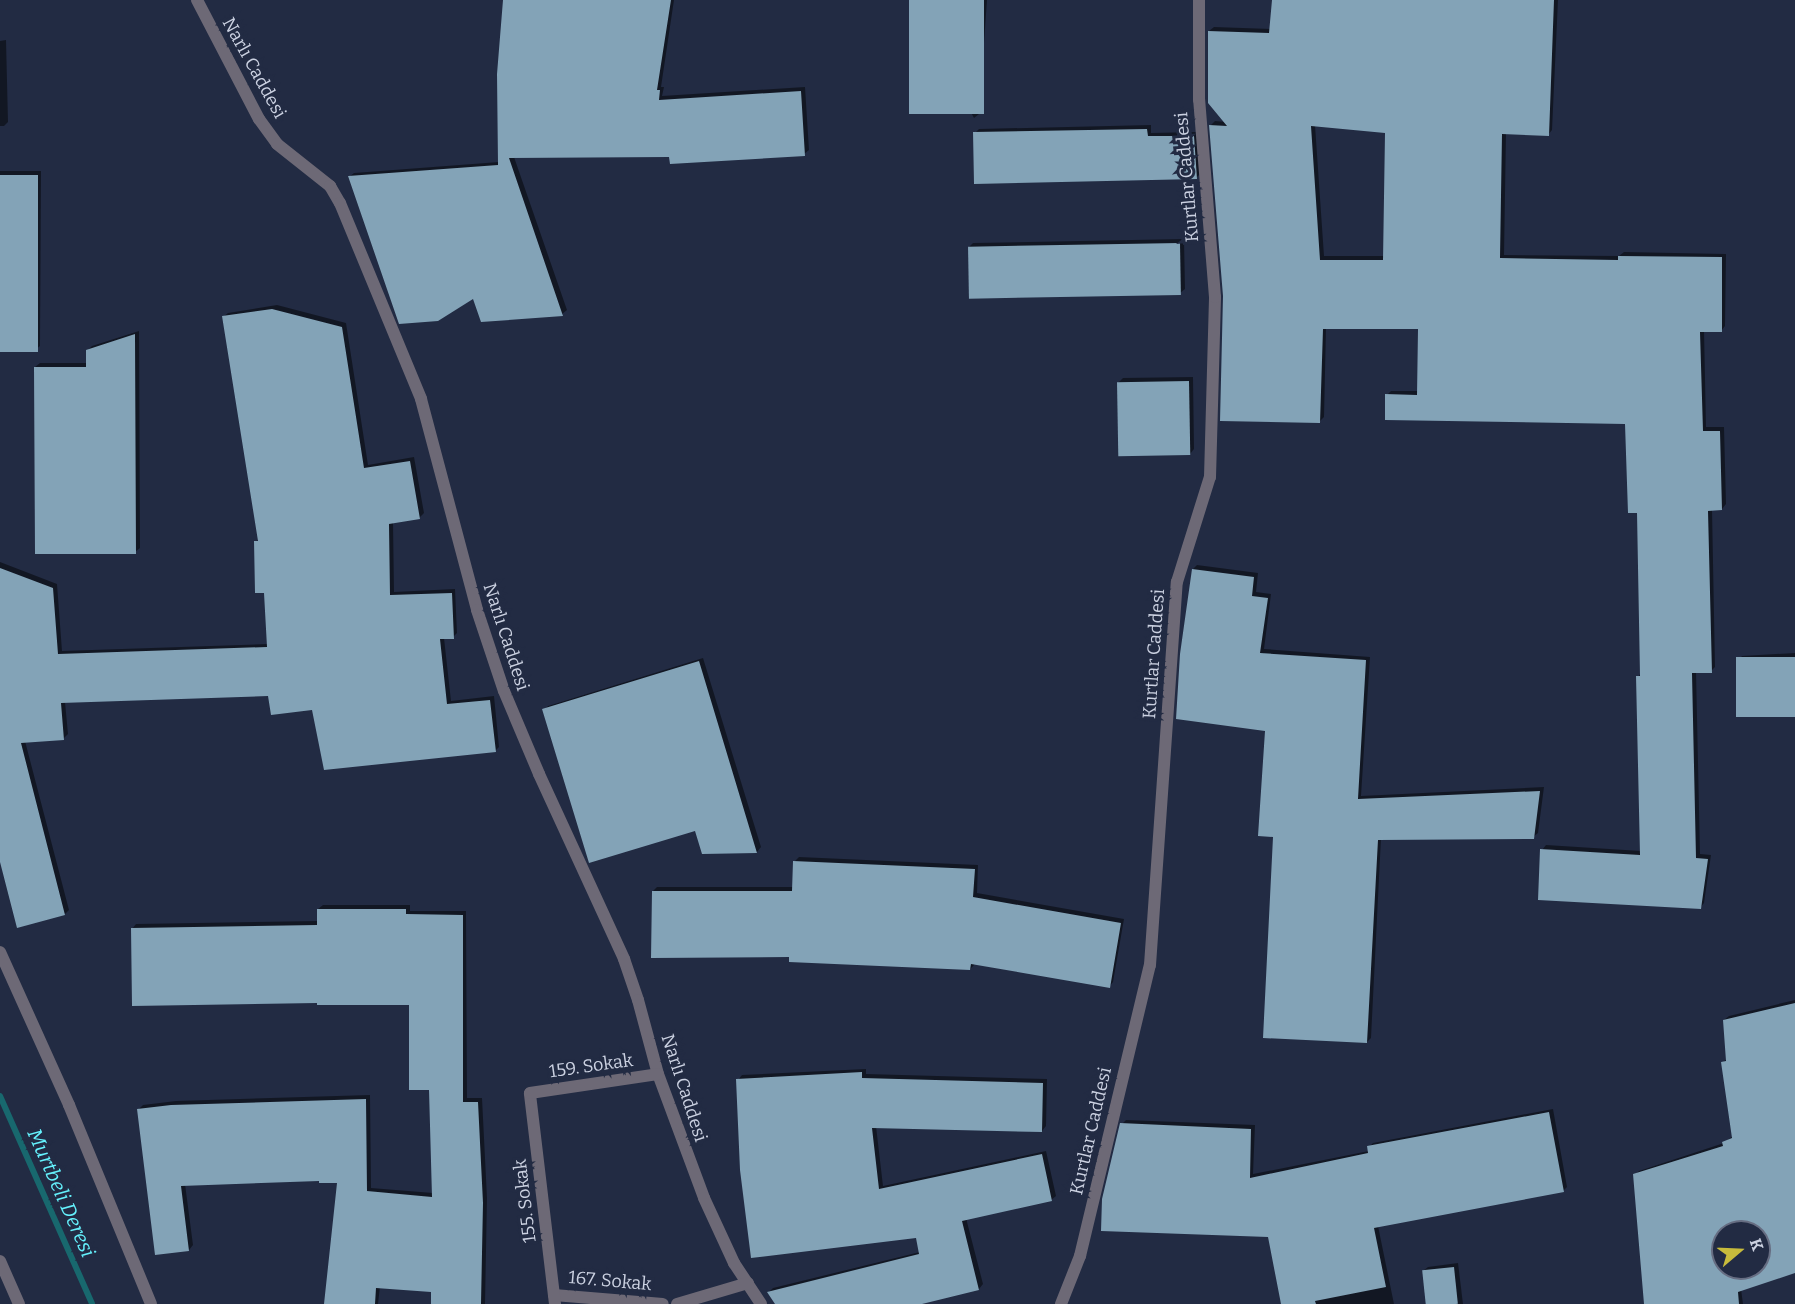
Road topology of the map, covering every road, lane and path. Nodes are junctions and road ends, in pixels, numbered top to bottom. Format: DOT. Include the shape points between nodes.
graph roads {
  1 [pos="197,0"];
  2 [pos="1199,0"];
  3 [pos="0,952"];
  4 [pos="658,1074"];
  5 [pos="530,1093"];
  6 [pos="0,1261"];
  7 [pos="748,1284"];
  8 [pos="554,1299"];
  9 [pos="19,1304"];
  10 [pos="151,1304"];
  11 [pos="663,1304"];
  12 [pos="677,1304"];
  13 [pos="761,1304"];
  14 [pos="1061,1304"];
  1 -- 4 [label="street, Narlı Caddesi" via="259,119 277,144 330,186 340,203 421,399 477,610 504,691 538,774 624,958"];
  2 -- 14 [label="street, Kurtlar Caddesi" via="1199,100 1215,297 1210,477 1177,582 1150,965 1080,1256"];
  3 -- 10 [label="street" via="69,1105"];
  4 -- 5 [label="street, 159. Sokak"];
  4 -- 7 [label="street, Narlı Caddesi" via="723,1242"];
  5 -- 8 [label="street, 155. Sokak"];
  6 -- 9 [label="street"];
  7 -- 12 [label="street"];
  7 -- 13 [label="street, Narlı Caddesi"];
  8 -- 11 [label="street, 167. Sokak"];
}
